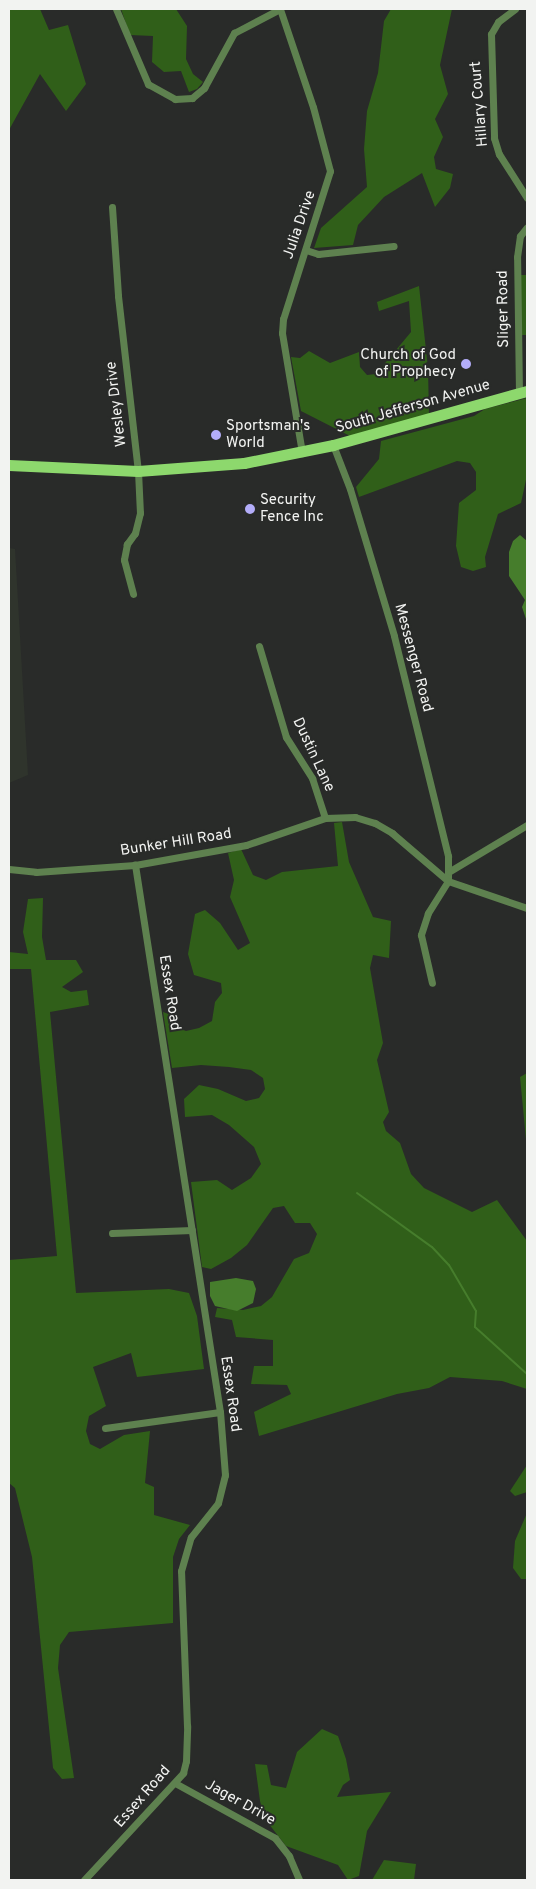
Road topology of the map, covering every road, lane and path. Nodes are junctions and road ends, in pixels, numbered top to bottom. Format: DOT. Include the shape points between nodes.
graph roads {
  1 [pos="116,9"];
  2 [pos="280,9"];
  3 [pos="515,9"];
  4 [pos="527,198"];
  5 [pos="112,207"];
  6 [pos="527,227"];
  7 [pos="394,246"];
  8 [pos="306,250"];
  9 [pos="523,392"];
  10 [pos="333,446"];
  11 [pos="302,453"];
  12 [pos="9,465"];
  13 [pos="138,471"];
  14 [pos="132,594"];
  15 [pos="259,646"];
  16 [pos="325,818"];
  17 [pos="527,825"];
  18 [pos="136,866"];
  19 [pos="9,869"];
  20 [pos="450,871"];
  21 [pos="448,881"];
  22 [pos="527,908"];
  23 [pos="432,983"];
  24 [pos="192,1230"];
  25 [pos="112,1233"];
  26 [pos="220,1412"];
  27 [pos="105,1428"];
  28 [pos="176,1783"];
  29 [pos="84,1880"];
  30 [pos="299,1880"];
  1 -- 2 [label="street, Julia Drive" via="148,84 175,99 192,98 204,88 234,33"];
  2 -- 8 [label="street, Julia Drive" via="313,106 330,171"];
  3 -- 4 [label="street, Hillary Court" via="498,22 491,34 494,138 499,154"];
  5 -- 13 [label="street, Wesley Drive" via="118,296"];
  6 -- 9 [label="street, Sliger Road" via="520,236 517,257"];
  7 -- 8 [label="street" via="318,254"];
  8 -- 11 [label="street, Julia Drive" via="283,319 282,333"];
  9 -- 10 [label="main road, South Jefferson Avenue"];
  10 -- 11 [label="main road, South Jefferson Avenue"];
  10 -- 20 [label="street, Messenger Road" via="350,489 394,636 432,780"];
  11 -- 13 [label="main road, South Jefferson Avenue" via="244,463"];
  12 -- 13 [label="main road, South Jefferson Avenue"];
  13 -- 14 [label="street, Wesley Drive" via="140,512 124,560"];
  15 -- 16 [label="street, Dustin Lane" via="286,736 312,778"];
  16 -- 18 [label="street, Bunker Hill Road" via="246,845"];
  16 -- 21 [label="street, Bunker Hill Road" via="355,817 375,823 392,833"];
  17 -- 20 [label="street"];
  18 -- 19 [label="street, Bunker Hill Road" via="36,872"];
  18 -- 24 [label="street, Essex Road"];
  20 -- 21 [label="street, Messenger Road"];
  21 -- 22 [label="street, Bunker Hill Road"];
  21 -- 23 [label="street" via="428,913 422,930"];
  24 -- 25 [label="street"];
  24 -- 26 [label="street, Essex Road"];
  26 -- 27 [label="street"];
  26 -- 28 [label="street, Essex Road" via="225,1475 223,1489 211,1515 191,1537 181,1571 186,1762"];
  28 -- 29 [label="street, Essex Road"];
  28 -- 30 [label="street, Jager Drive" via="275,1838 289,1856"];
}
